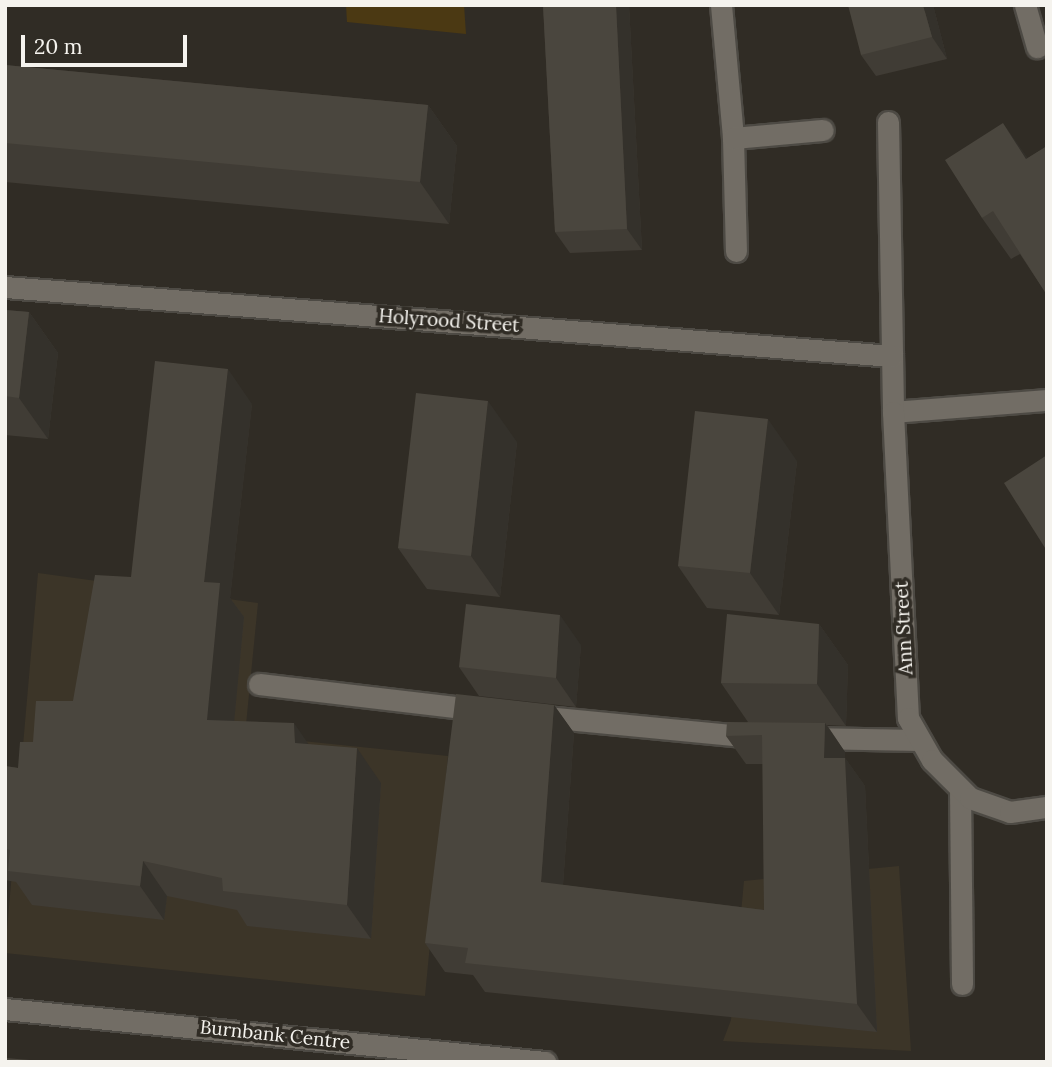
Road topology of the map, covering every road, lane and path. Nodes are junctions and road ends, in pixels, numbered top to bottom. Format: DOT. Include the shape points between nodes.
graph roads {
  1 [pos="721,5"];
  2 [pos="1025,5"];
  3 [pos="1037,47"];
  4 [pos="888,122"];
  5 [pos="823,130"];
  6 [pos="733,138"];
  7 [pos="736,251"];
  8 [pos="5,287"];
  9 [pos="892,356"];
  10 [pos="1047,400"];
  11 [pos="893,412"];
  12 [pos="259,684"];
  13 [pos="920,740"];
  14 [pos="960,789"];
  15 [pos="1047,807"];
  16 [pos="962,984"];
  17 [pos="5,1009"];
  18 [pos="545,1062"];
  1 -- 6 [label="street"];
  2 -- 3 [label="street"];
  4 -- 9 [label="street, Ann Street"];
  5 -- 6 [label="street"];
  6 -- 7 [label="street"];
  8 -- 9 [label="street, Holyrood Street"];
  9 -- 11 [label="street, Ann Street"];
  10 -- 11 [label="street"];
  11 -- 13 [label="street, Ann Street" via="908,718"];
  12 -- 13 [label="street" via="721,737"];
  13 -- 14 [label="street, Ann Street"];
  14 -- 15 [label="street, Ann Street" via="970,798 1010,812"];
  14 -- 16 [label="street"];
  17 -- 18 [label="street, Burnbank Centre"];
}
